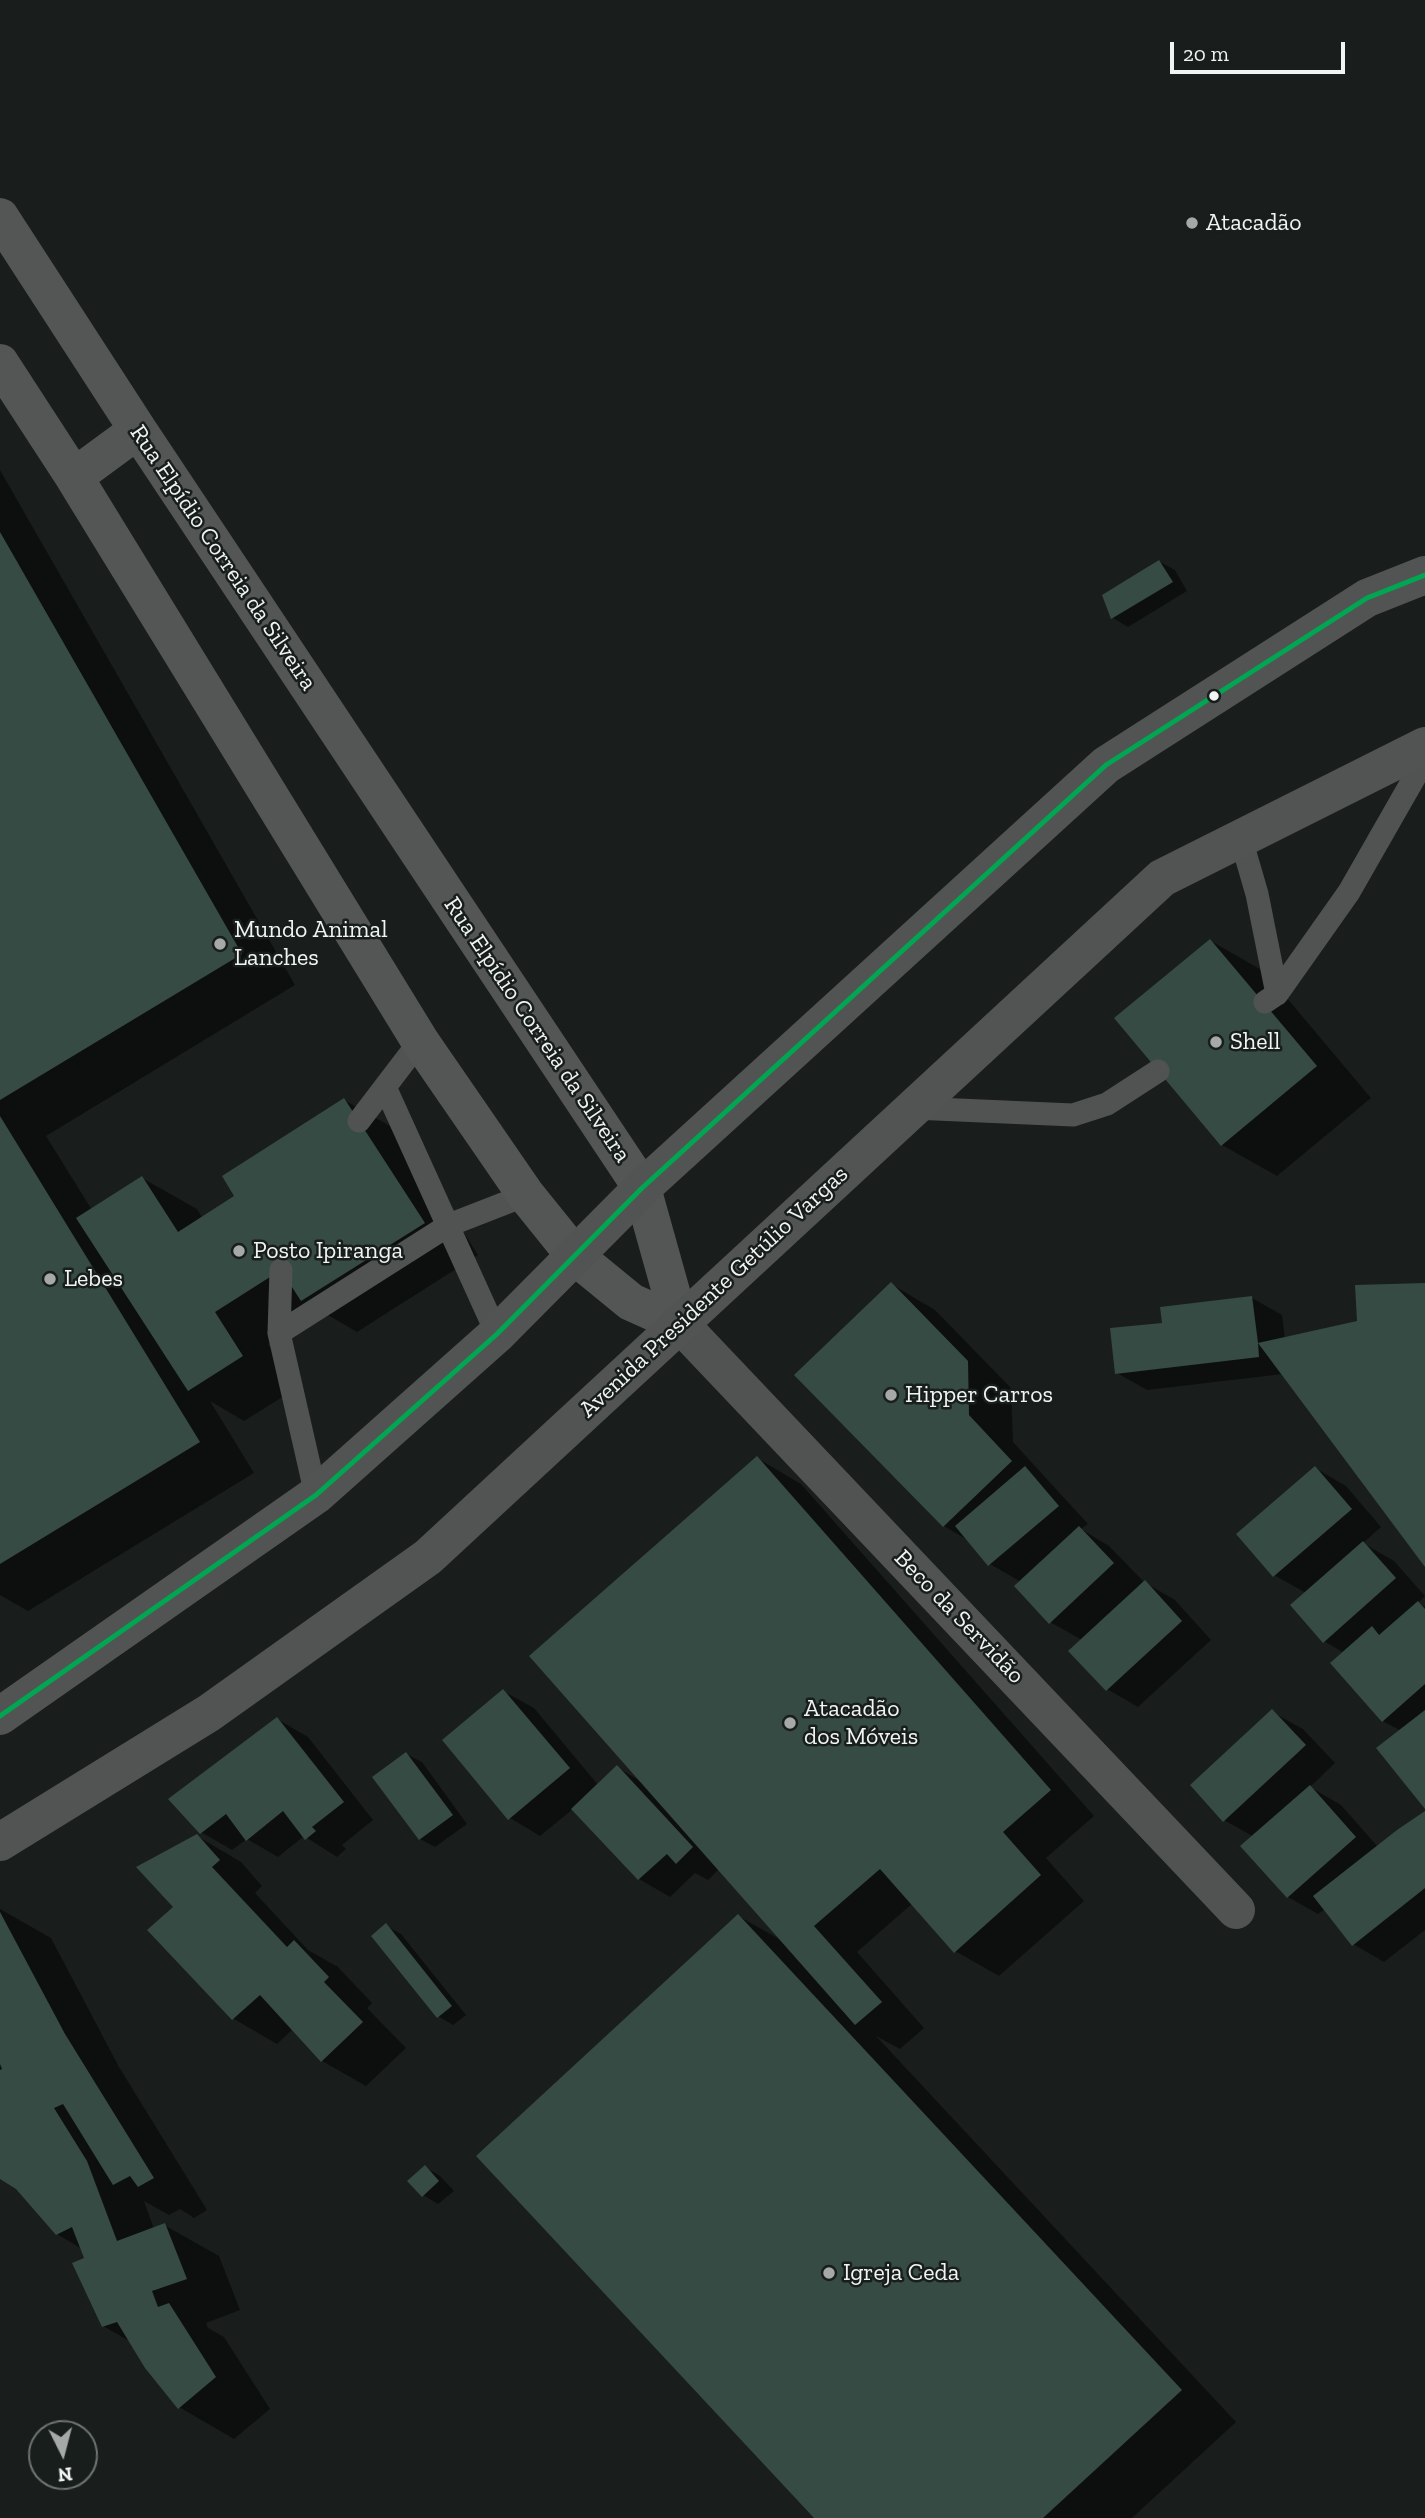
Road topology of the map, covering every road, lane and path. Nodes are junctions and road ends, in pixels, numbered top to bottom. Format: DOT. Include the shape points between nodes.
graph roads {
  1 [pos="0,217"];
  2 [pos="0,363"];
  3 [pos="138,430"];
  4 [pos="74,477"];
  5 [pos="1425,575"];
  6 [pos="1425,746"];
  7 [pos="1425,759"];
  8 [pos="1241,839"];
  9 [pos="420,1041"];
  10 [pos="1158,1071"];
  11 [pos="385,1087"];
  12 [pos="913,1108"];
  13 [pos="359,1121"];
  14 [pos="642,1188"];
  15 [pos="526,1195"];
  16 [pos="449,1225"];
  17 [pos="576,1257"];
  18 [pos="281,1270"];
  19 [pos="680,1324"];
  20 [pos="279,1333"];
  21 [pos="497,1334"];
  22 [pos="316,1495"];
  23 [pos="0,1716"];
  24 [pos="0,1842"];
  25 [pos="1236,1910"];
  1 -- 3 [label="main road, Rua Elpídio Correia da Silveira"];
  2 -- 4 [label="main road"];
  3 -- 4 [label="main road"];
  3 -- 14 [label="main road, Rua Elpídio Correia da Silveira"];
  4 -- 9 [label="main road"];
  5 -- 14 [label="main road" via="1367,598 1105,765"];
  6 -- 8 [label="main road, Avenida Presidente Getúlio Vargas"];
  7 -- 8 [label="lane" via="1349,892 1271,998 1256,894"];
  8 -- 12 [label="main road, Avenida Presidente Getúlio Vargas" via="1161,878"];
  9 -- 11 [label="lane"];
  9 -- 15 [label="main road"];
  10 -- 12 [label="lane" via="1107,1104 1073,1115"];
  11 -- 13 [label="lane"];
  11 -- 16 [label="lane"];
  12 -- 19 [label="main road, Avenida Presidente Getúlio Vargas"];
  14 -- 17 [label="main road"];
  14 -- 19 [label="main road, Rua Elpídio Correia da Silveira"];
  15 -- 16 [label="lane"];
  15 -- 17 [label="main road"];
  16 -- 20 [label="lane"];
  16 -- 21 [label="lane"];
  17 -- 19 [label="main road" via="631,1302"];
  17 -- 21 [label="main road"];
  18 -- 20 [label="lane"];
  19 -- 24 [label="main road, Avenida Presidente Getúlio Vargas" via="428,1557 209,1713"];
  19 -- 25 [label="street, Beco da Servidão"];
  20 -- 22 [label="lane"];
  21 -- 22 [label="main road"];
  22 -- 23 [label="main road"];
}
